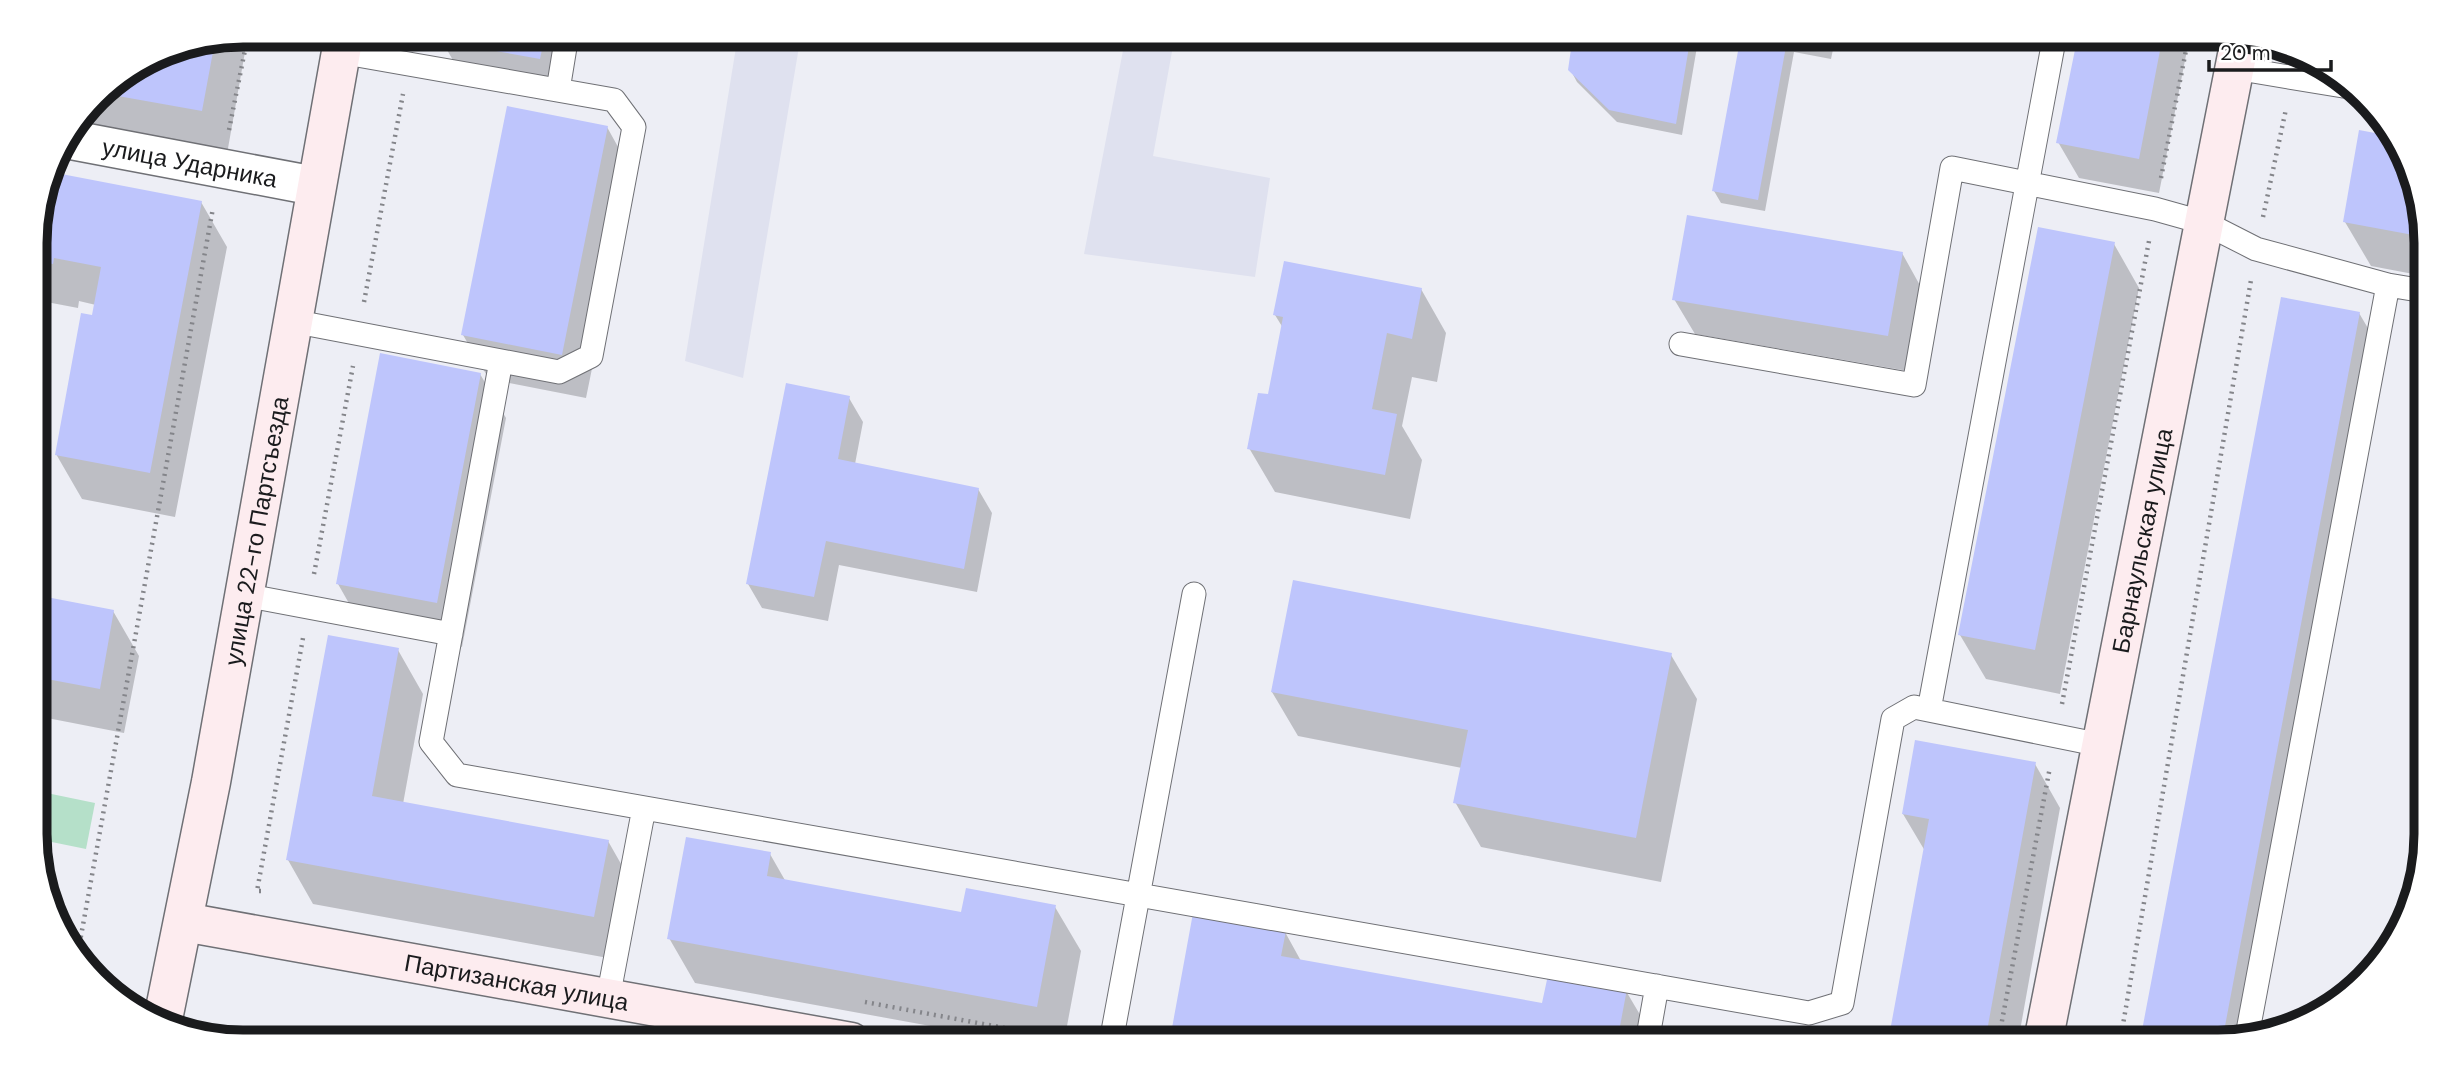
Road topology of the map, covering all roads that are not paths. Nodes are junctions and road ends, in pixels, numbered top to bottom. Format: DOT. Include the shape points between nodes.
graph roads {
  1 [pos="341,47"];
  2 [pos="352,47"];
  3 [pos="565,47"];
  4 [pos="2053,47"];
  5 [pos="2238,54"];
  6 [pos="2331,84"];
  7 [pos="558,90"];
  8 [pos="77,141"];
  9 [pos="2028,182"];
  10 [pos="315,186"];
  11 [pos="2205,223"];
  12 [pos="2388,285"];
  13 [pos="2414,289"];
  14 [pos="292,321"];
  15 [pos="1681,344"];
  16 [pos="501,361"];
  17 [pos="1194,594"];
  18 [pos="244,595"];
  19 [pos="451,634"];
  20 [pos="1929,710"];
  21 [pos="2101,744"];
  22 [pos="644,807"];
  23 [pos="1138,894"];
  24 [pos="184,922"];
  25 [pos="1657,986"];
  26 [pos="608,998"];
  27 [pos="164,1013"];
  28 [pos="2249,1027"];
  29 [pos="701,1029"];
  30 [pos="1649,1029"];
  31 [pos="2046,1029"];
  32 [pos="1113,1030"];
  1 -- 10 [label="street, улица 22-го Партсъезда"];
  2 -- 7 [label="lane" via="409,64"];
  3 -- 7 [label="lane"];
  4 -- 9 [label="lane"];
  5 -- 6 [label="lane" via="2293,78"];
  5 -- 11 [label="street, Барнаульская улица"];
  7 -- 16 [label="lane" via="614,100 634,127 591,356 559,372"];
  8 -- 10 [label="street, улица Ударника"];
  9 -- 11 [label="lane"];
  9 -- 15 [label="lane" via="1952,167 1914,385"];
  9 -- 20 [label="lane"];
  10 -- 14 [label="street, улица 22-го Партсъезда"];
  11 -- 12 [label="lane" via="2256,249"];
  11 -- 21 [label="street, Барнаульская улица"];
  12 -- 13 [label="lane"];
  12 -- 28 [label="lane"];
  14 -- 16 [label="lane"];
  14 -- 18 [label="street, улица 22-го Партсъезда"];
  16 -- 19 [label="lane"];
  17 -- 23 [label="lane"];
  18 -- 19 [label="lane"];
  18 -- 24 [label="street, улица 22-го Партсъезда"];
  19 -- 22 [label="lane" via="431,742 457,775"];
  20 -- 21 [label="lane"];
  20 -- 25 [label="lane" via="1914,707 1893,719 1842,1003 1809,1013"];
  21 -- 31 [label="street, Барнаульская улица"];
  22 -- 23 [label="lane"];
  22 -- 26 [label="lane"];
  23 -- 25 [label="lane"];
  23 -- 32 [label="lane"];
  24 -- 26 [label="street, Партизанская улица"];
  24 -- 27 [label="street, улица 22-го Партсъезда"];
  25 -- 30 [label="lane"];
  26 -- 29 [label="street, Партизанская улица"];
}
